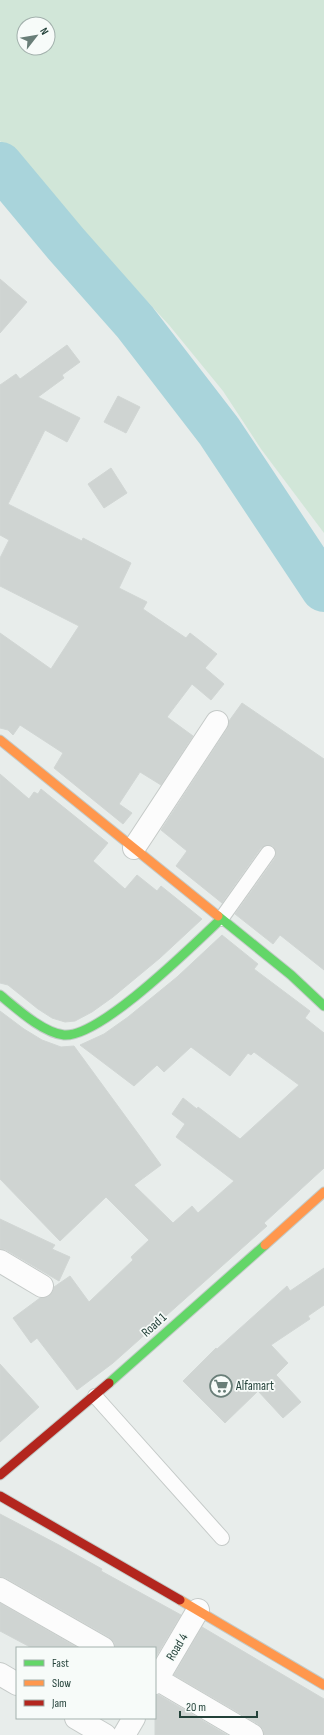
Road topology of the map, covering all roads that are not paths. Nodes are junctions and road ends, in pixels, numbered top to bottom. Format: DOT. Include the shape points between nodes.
graph roads {
  1 [pos="218,722"];
  2 [pos="0,740"];
  3 [pos="134,848"];
  4 [pos="268,853"];
  5 [pos="221,919"];
  6 [pos="0,995"];
  7 [pos="324,1006"];
  8 [pos="324,1192"];
  9 [pos="1,1264"];
  10 [pos="42,1286"];
  11 [pos="95,1396"];
  12 [pos="0,1475"];
  13 [pos="0,1496"];
  14 [pos="222,1538"];
  15 [pos="0,1588"];
  16 [pos="198,1610"];
  17 [pos="101,1647"];
  18 [pos="0,1674"];
  19 [pos="156,1680"];
  20 [pos="16,1683"];
  21 [pos="324,1685"];
  22 [pos="78,1719"];
  23 [pos="133,1719"];
  24 [pos="105,1735"];
  25 [pos="124,1735"];
  26 [pos="252,1735"];
  1 -- 3 [label="street"];
  2 -- 3 [label="street"];
  3 -- 5 [label="street"];
  4 -- 5 [label="lane"];
  5 -- 6 [label="street" via="169,968 116,1011 79,1034 66,1036 46,1029"];
  5 -- 7 [label="street"];
  8 -- 11 [label="street, Road 1"];
  9 -- 10 [label="street"];
  11 -- 12 [label="street, Road 1"];
  11 -- 14 [label="lane"];
  13 -- 16 [label="street"];
  15 -- 17 [label="street"];
  16 -- 19 [label="street, Road 4"];
  16 -- 21 [label="street"];
  18 -- 20 [label="street"];
  19 -- 26 [label="street"];
  22 -- 24 [label="street"];
  23 -- 25 [label="street"];
}
